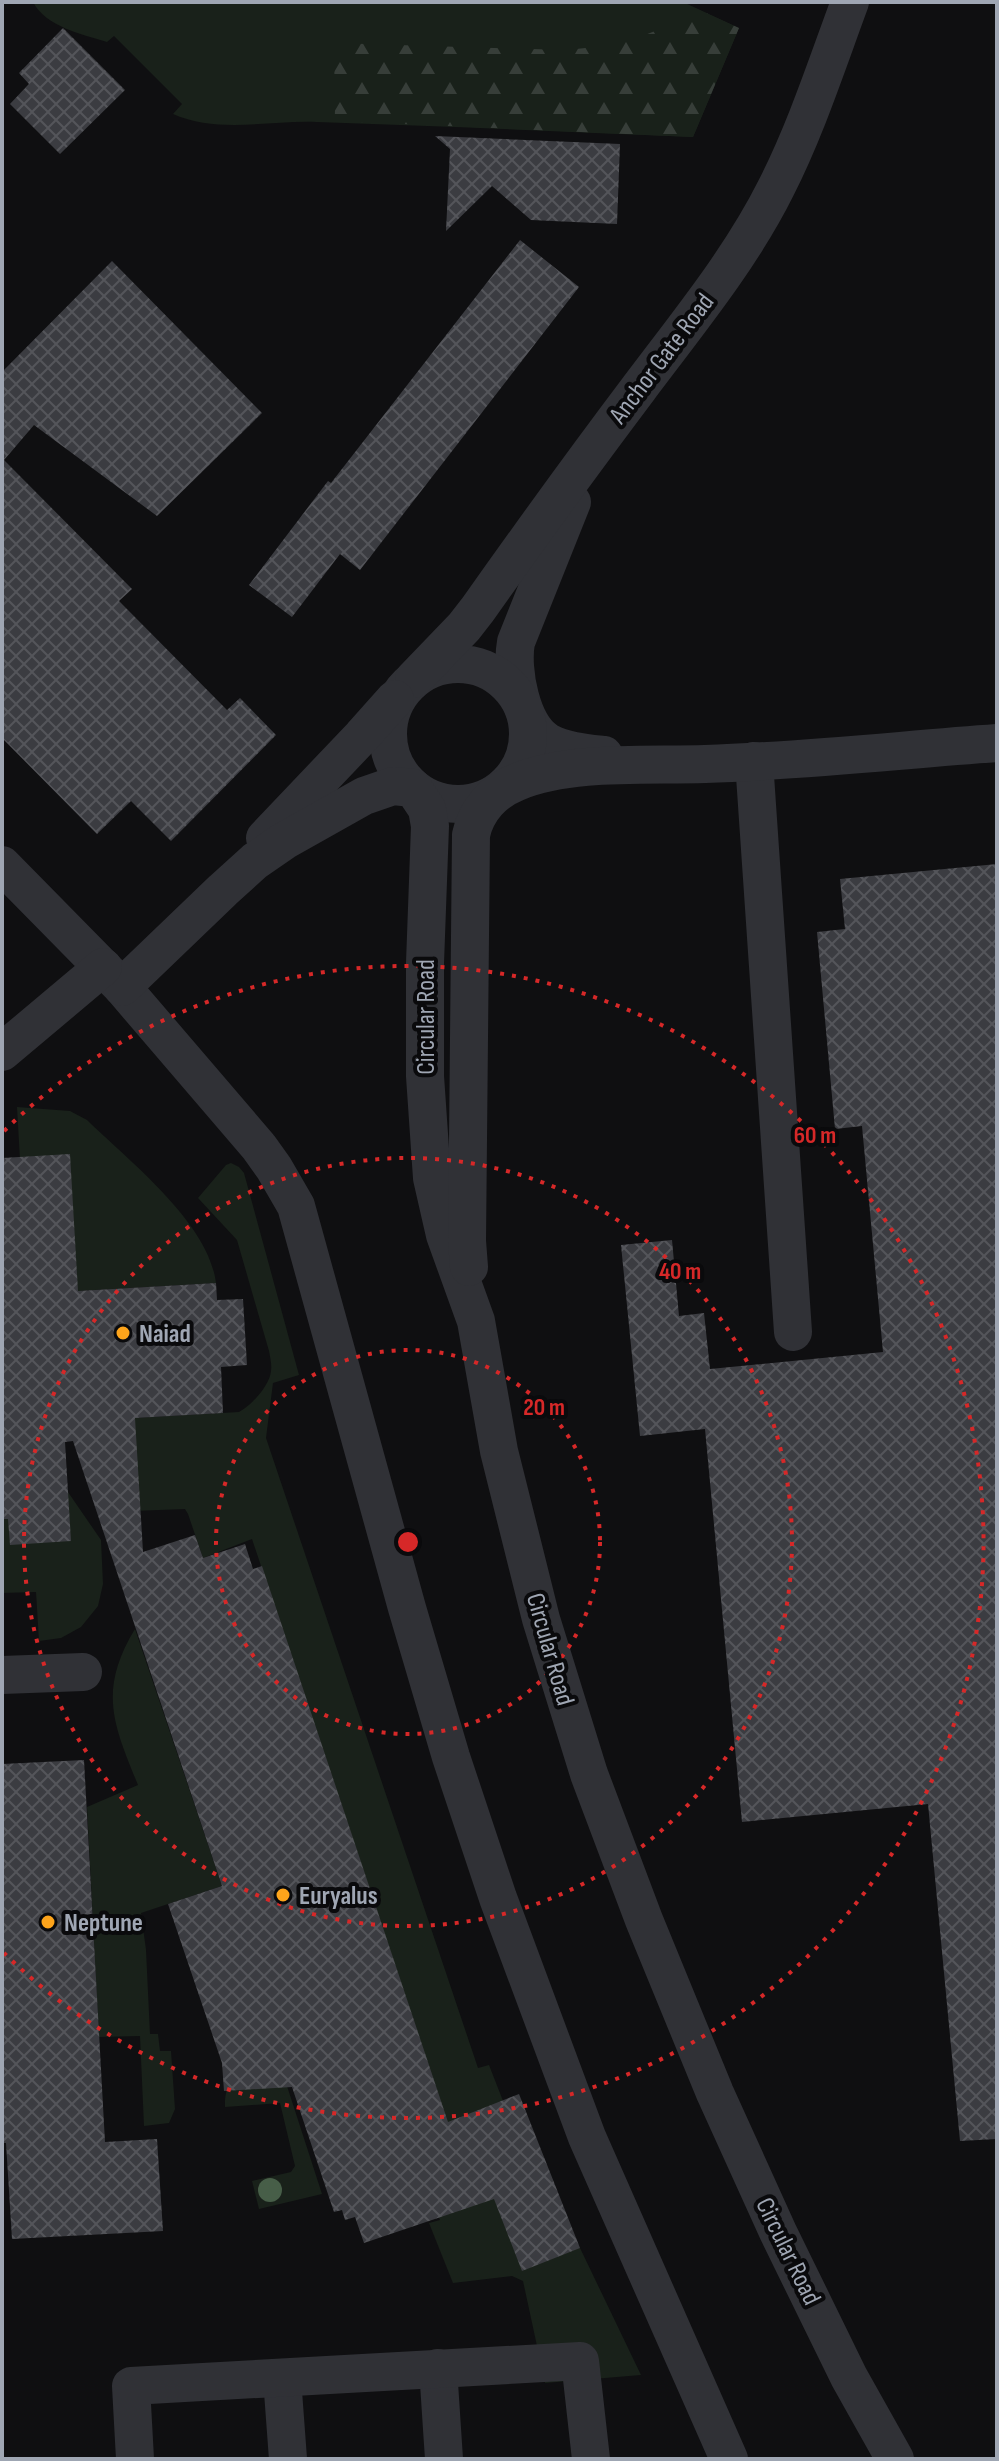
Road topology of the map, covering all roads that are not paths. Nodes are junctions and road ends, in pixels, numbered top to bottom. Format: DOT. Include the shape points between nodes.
graph roads {
  1 [pos="850,2"];
  2 [pos="602,438"];
  3 [pos="409,684"];
  4 [pos="524,710"];
  5 [pos="997,743"];
  6 [pos="754,761"];
  7 [pos="707,764"];
  8 [pos="413,788"];
  9 [pos="500,791"];
  10 [pos="2,865"];
  11 [pos="223,890"];
  12 [pos="113,977"];
  13 [pos="2,1052"];
  14 [pos="476,1321"];
  15 [pos="793,1332"];
  16 [pos="83,1672"];
  17 [pos="2,1675"];
  18 [pos="438,2368"];
  19 [pos="282,2378"];
  20 [pos="135,2459"];
  21 [pos="288,2459"];
  22 [pos="444,2459"];
  23 [pos="591,2459"];
  24 [pos="729,2459"];
  25 [pos="895,2459"];
  1 -- 2 [label="lane, Anchor Gate Road" via="776,189 714,288"];
  2 -- 3 [label="lane, Anchor Gate Road" via="464,627"];
  2 -- 4 [label="lane" via="516,642 516,677"];
  3 -- 4 [label="lane" via="439,666 480,667 502,679"];
  3 -- 8 [label="lane" via="391,713 387,741 396,767"];
  3 -- 11 [label="lane, Anchor Gate Road"];
  4 -- 7 [label="lane" via="538,734 559,746"];
  4 -- 9 [label="lane" via="527,748 517,772"];
  5 -- 6 [label="lane"];
  6 -- 7 [label="lane"];
  6 -- 15 [label="lane"];
  7 -- 9 [label="lane" via="557,771"];
  8 -- 9 [label="lane" via="451,804 477,802"];
  8 -- 11 [label="lane" via="383,789 326,816 255,861"];
  8 -- 14 [label="lane, Circular Road" via="427,809 430,826 425,1076 432,1178 445,1235"];
  9 -- 14 [label="lane" via="481,808 471,835 467,1241"];
  10 -- 12 [label="lane"];
  11 -- 12 [label="lane"];
  12 -- 13 [label="lane"];
  12 -- 24 [label="lane" via="259,1147 296,1206 410,1621 503,1911 587,2137"];
  14 -- 25 [label="lane, Circular Road" via="507,1488 589,1774 722,2107 778,2232"];
  16 -- 17 [label="lane"];
  18 -- 19 [label="lane"];
  18 -- 22 [label="lane"];
  18 -- 23 [label="lane" via="580,2361"];
  19 -- 20 [label="lane" via="131,2386"];
  19 -- 21 [label="lane"];
}
